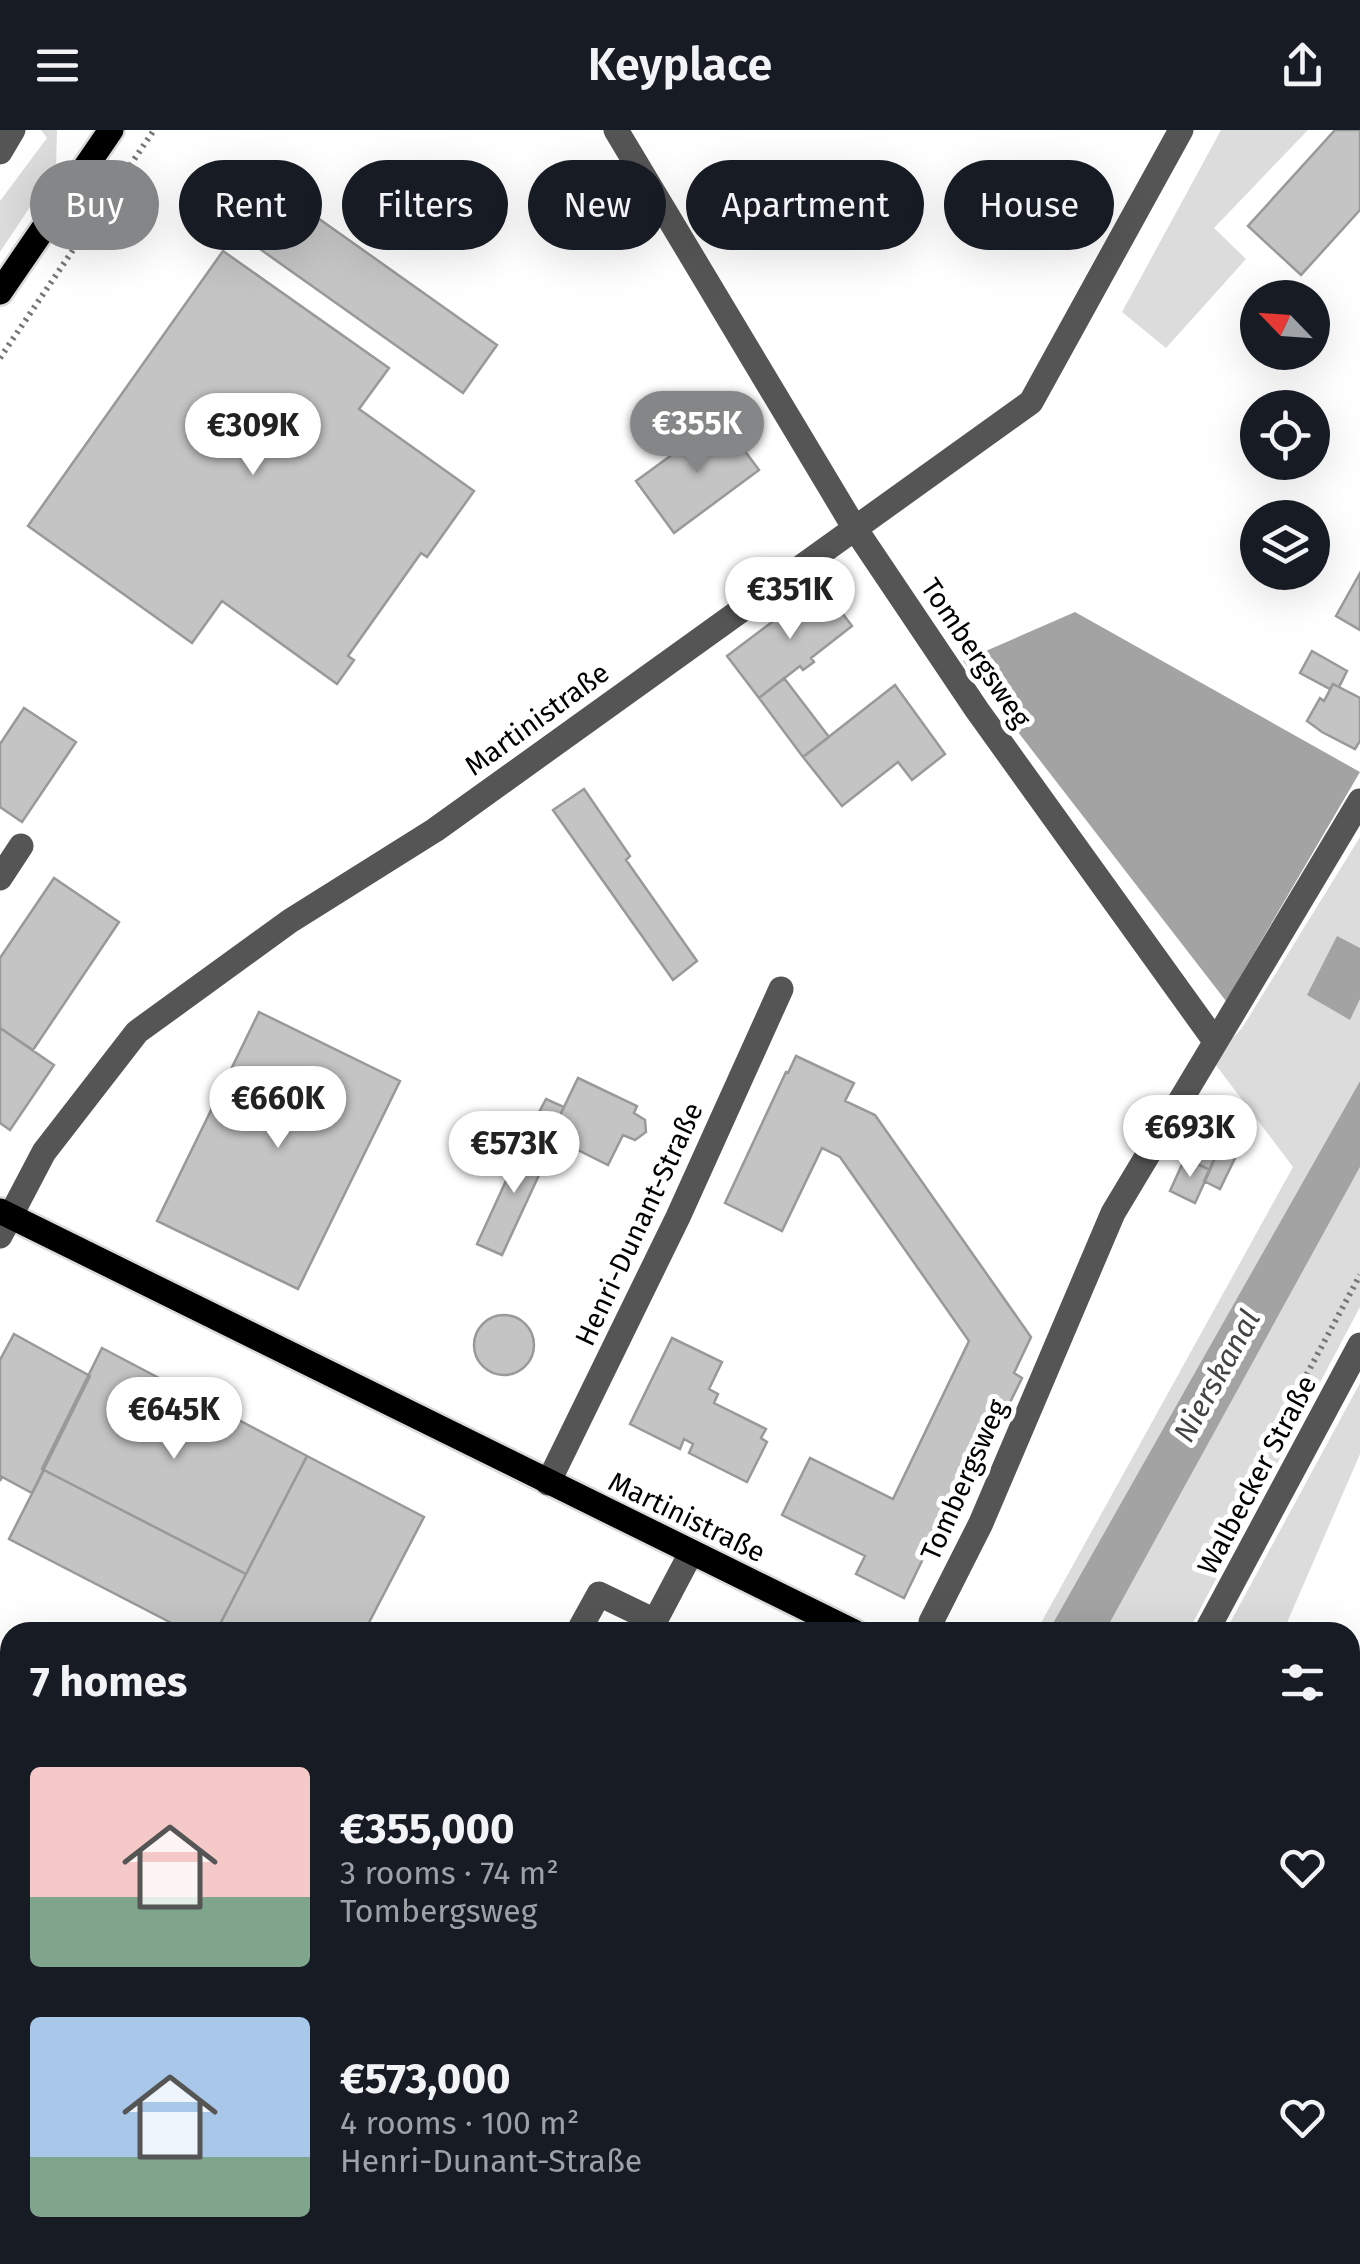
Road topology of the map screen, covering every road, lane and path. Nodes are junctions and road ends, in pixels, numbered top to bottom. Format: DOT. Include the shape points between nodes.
graph roads {
  1 [pos="13,130"];
  2 [pos="111,130"];
  3 [pos="154,130"];
  4 [pos="616,130"];
  5 [pos="1180,130"];
  6 [pos="0,152"];
  7 [pos="0,292"];
  8 [pos="0,358"];
  9 [pos="854,527"];
  10 [pos="1360,801"];
  11 [pos="21,846"];
  12 [pos="0,878"];
  13 [pos="781,989"];
  14 [pos="1214,1041"];
  15 [pos="3,1221"];
  16 [pos="1360,1345"];
  17 [pos="548,1482"];
  18 [pos="691,1553"];
  19 [pos="584,1622"];
  20 [pos="833,1622"];
  21 [pos="931,1622"];
  22 [pos="1211,1622"];
  1 -- 6 [label="street"];
  2 -- 7 [label="main road"];
  3 -- 8 [label="path"];
  4 -- 9 [label="street, Tombergsweg"];
  5 -- 9 [label="street, Martinistraße" via="1031,402"];
  9 -- 14 [label="street, Tombergsweg"];
  9 -- 15 [label="street, Martinistraße" via="435,830 290,921 137,1032 44,1152"];
  10 -- 14 [label="street, Tombergsweg"];
  11 -- 12 [label="street"];
  13 -- 17 [label="street, Henri-Dunant-Straße"];
  14 -- 21 [label="street, Tombergsweg" via="1113,1213 981,1523"];
  15 -- 17 [label="main road, Martinistraße"];
  16 -- 22 [label="street, Walbecker Straße"];
  17 -- 18 [label="main road, Martinistraße"];
  18 -- 19 [label="street" via="654,1621 600,1594"];
  18 -- 20 [label="main road, Martinistraße"];
}
